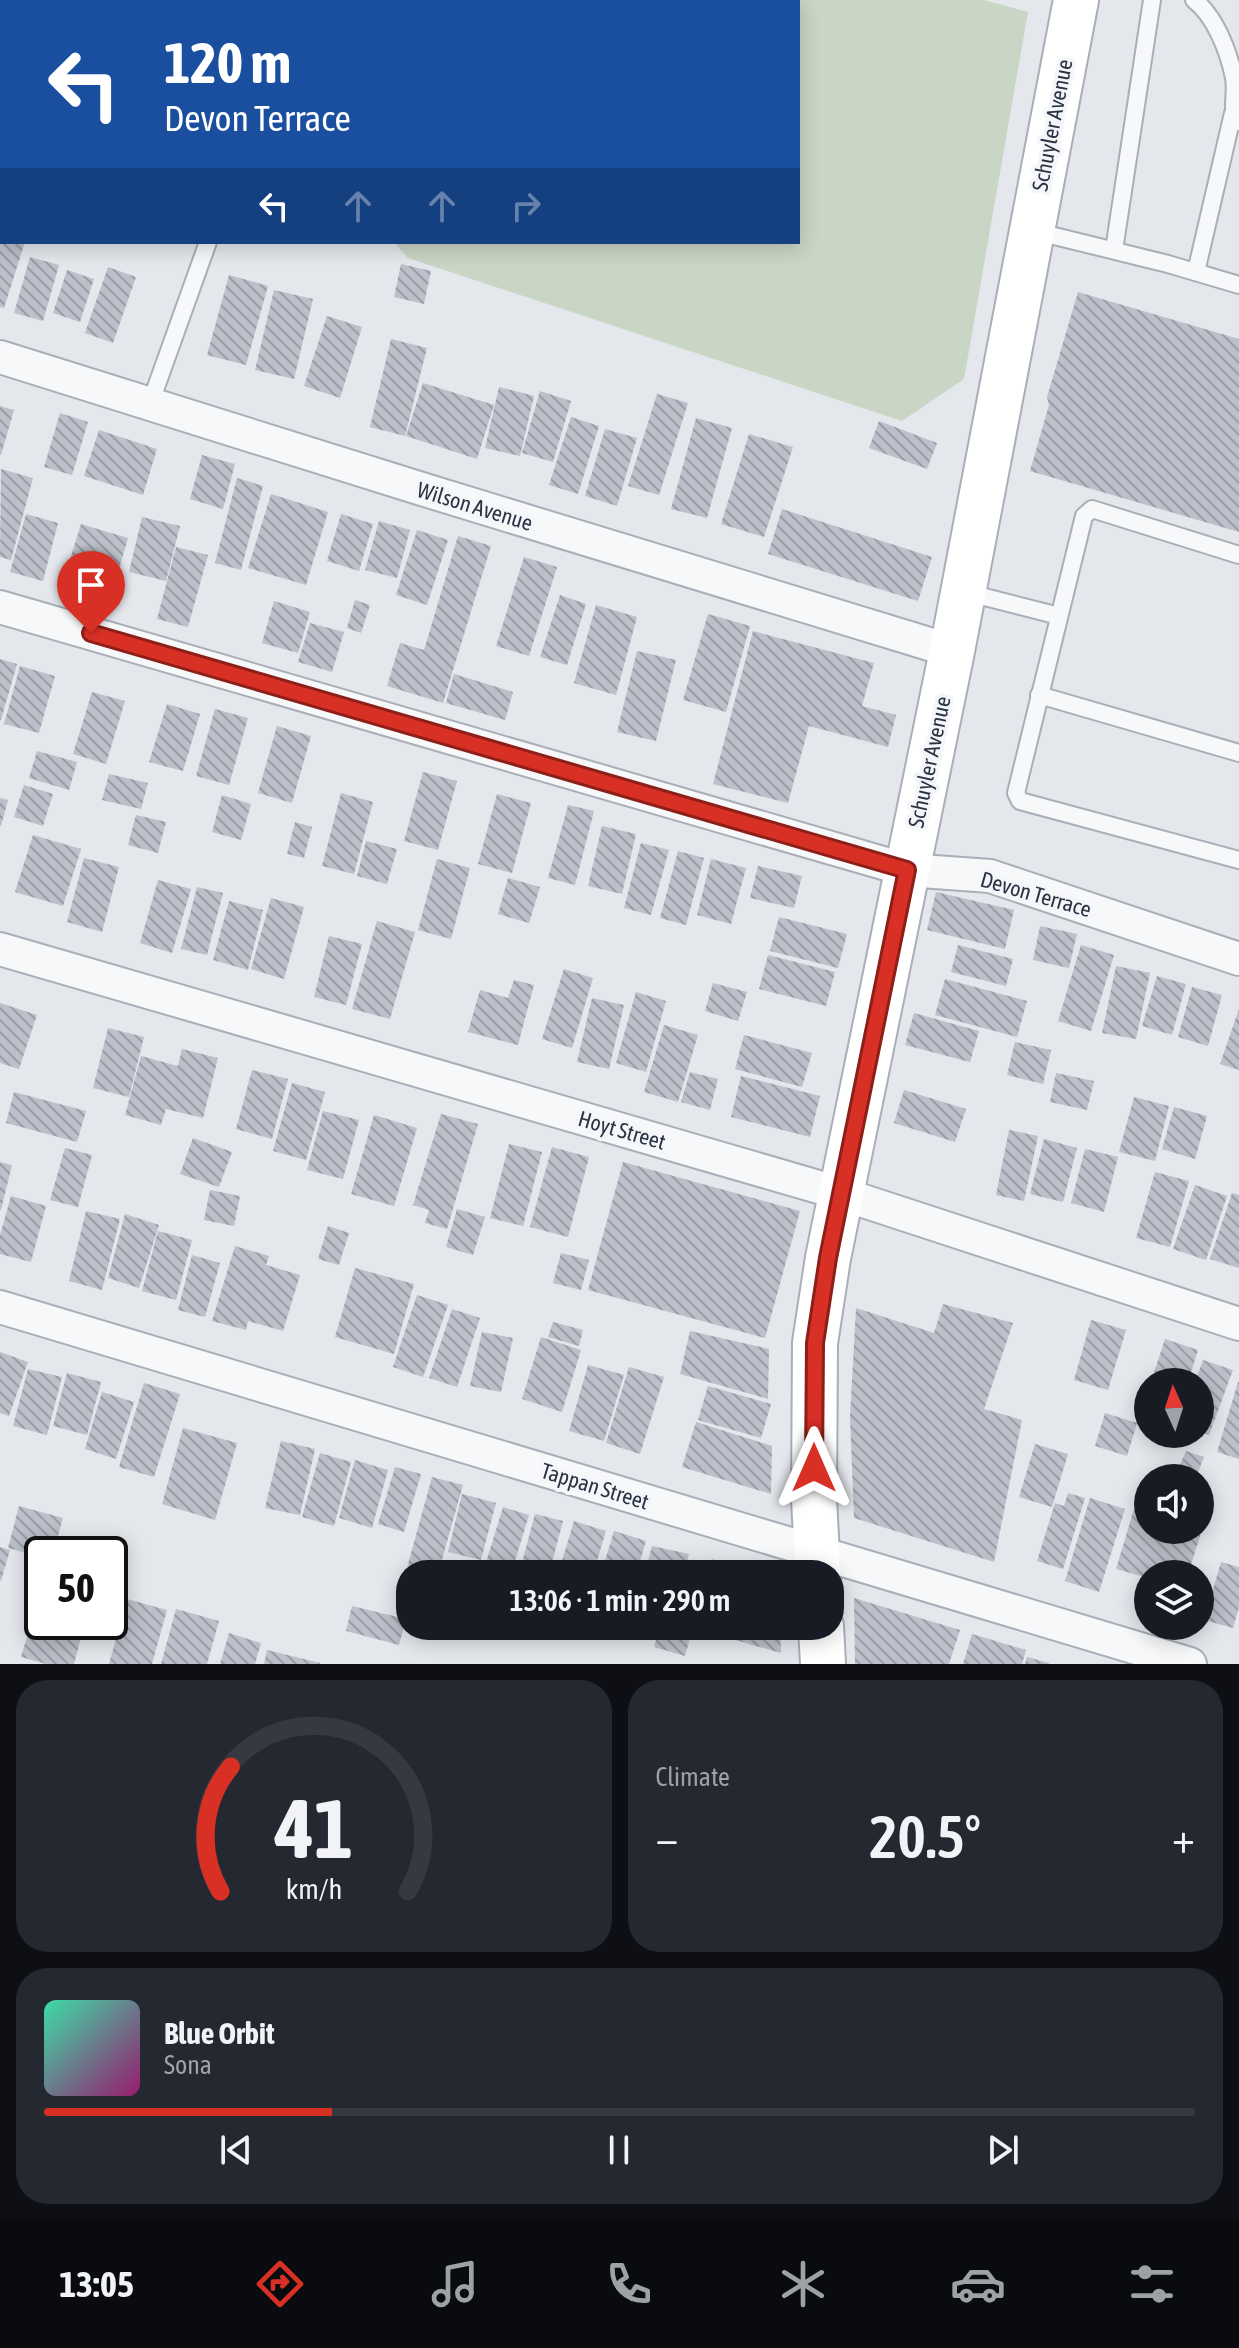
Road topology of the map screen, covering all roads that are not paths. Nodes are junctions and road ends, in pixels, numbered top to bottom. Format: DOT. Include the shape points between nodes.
graph roads {
  1 [pos="1076,0"];
  2 [pos="1152,0"];
  3 [pos="1194,0"];
  4 [pos="1236,118"];
  5 [pos="1032,231"];
  6 [pos="207,244"];
  7 [pos="1114,250"];
  8 [pos="1196,272"];
  9 [pos="1239,285"];
  10 [pos="0,357"];
  11 [pos="150,404"];
  12 [pos="1239,555"];
  13 [pos="963,592"];
  14 [pos="0,607"];
  15 [pos="1059,616"];
  16 [pos="952,651"];
  17 [pos="1039,695"];
  18 [pos="1239,753"];
  19 [pos="1239,860"];
  20 [pos="907,870"];
  21 [pos="0,949"];
  22 [pos="1239,959"];
  23 [pos="839,1193"];
  24 [pos="0,1307"];
  25 [pos="1239,1324"];
  26 [pos="804,1560"];
  27 [pos="817,1560"];
  28 [pos="844,1571"];
  29 [pos="822,1640"];
  30 [pos="823,1664"];
  31 [pos="1190,1664"];
  1 -- 5 [label="main road, Schuyler Avenue"];
  2 -- 7 [label="lane"];
  3 -- 4 [label="lane" via="1221,37 1234,79"];
  4 -- 8 [label="lane"];
  5 -- 7 [label="lane"];
  5 -- 13 [label="main road, Schuyler Avenue"];
  6 -- 11 [label="lane"];
  7 -- 8 [label="lane"];
  8 -- 9 [label="lane"];
  10 -- 11 [label="street, Wilson Avenue"];
  11 -- 16 [label="street, Wilson Avenue"];
  12 -- 15 [label="lane" via="1092,509 1084,516"];
  13 -- 15 [label="lane"];
  13 -- 16 [label="main road, Schuyler Avenue"];
  14 -- 20 [label="street, Devon Terrace"];
  15 -- 17 [label="lane"];
  16 -- 20 [label="main road, Schuyler Avenue"];
  17 -- 18 [label="lane"];
  17 -- 19 [label="lane" via="1016,793 1020,801"];
  20 -- 22 [label="street, Devon Terrace" via="990,876"];
  20 -- 23 [label="main road, Schuyler Avenue"];
  21 -- 23 [label="street, Hoyt Street"];
  23 -- 25 [label="street, Hoyt Street"];
  23 -- 27 [label="main road, Schuyler Avenue" via="815,1343"];
  24 -- 26 [label="street, Tappan Street"];
  28 -- 31 [label="street, Tappan Street"];
  29 -- 30 [label="main road"];
}
